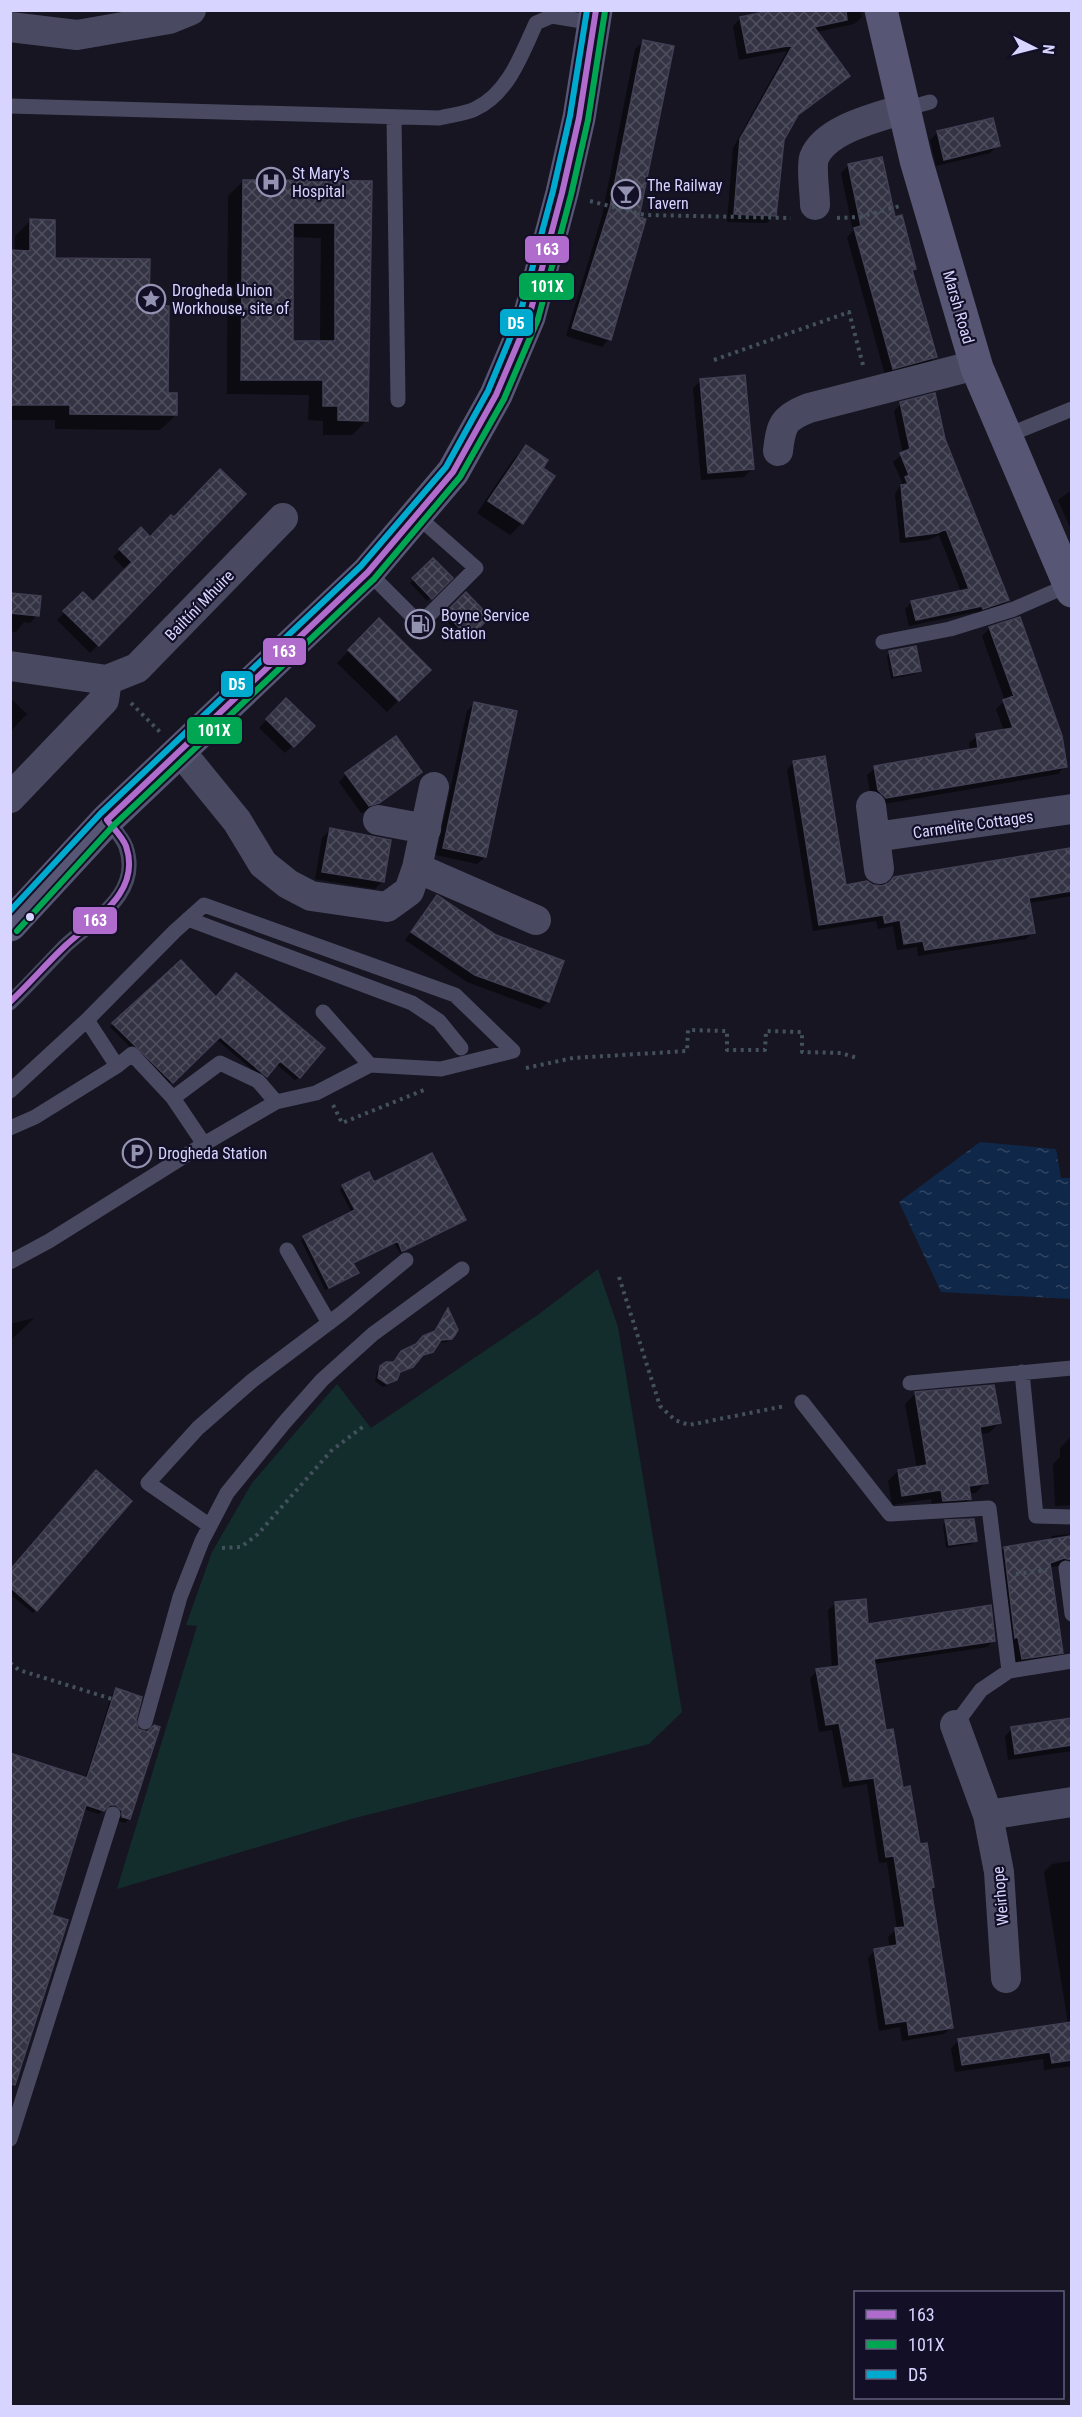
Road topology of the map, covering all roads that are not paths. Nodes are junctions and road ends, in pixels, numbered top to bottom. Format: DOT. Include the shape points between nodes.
graph roads {
  1 [pos="191,10"];
  2 [pos="881,10"];
  3 [pos="595,17"];
  4 [pos="10,27"];
  5 [pos="10,106"];
  6 [pos="917,106"];
  7 [pos="394,117"];
  8 [pos="815,214"];
  9 [pos="976,365"];
  10 [pos="398,400"];
  11 [pos="1071,409"];
  12 [pos="1006,436"];
  13 [pos="778,451"];
  14 [pos="416,515"];
  15 [pos="283,518"];
  16 [pos="368,572"];
  17 [pos="1068,577"];
  18 [pos="883,642"];
  19 [pos="10,666"];
  20 [pos="107,680"];
  21 [pos="180,752"];
  22 [pos="434,787"];
  23 [pos="10,798"];
  24 [pos="871,806"];
  25 [pos="1071,809"];
  26 [pos="378,819"];
  27 [pos="107,820"];
  28 [pos="426,829"];
  29 [pos="875,837"];
  30 [pos="417,868"];
  31 [pos="879,869"];
  32 [pos="188,920"];
  33 [pos="536,920"];
  34 [pos="10,925"];
  35 [pos="10,1003"];
  36 [pos="323,1012"];
  37 [pos="87,1020"];
  38 [pos="461,1048"];
  39 [pos="370,1065"];
  40 [pos="117,1066"];
  41 [pos="10,1091"];
  42 [pos="173,1098"];
  43 [pos="276,1102"];
  44 [pos="10,1128"];
  45 [pos="204,1144"];
  46 [pos="286,1250"];
  47 [pos="406,1260"];
  48 [pos="10,1262"];
  49 [pos="462,1269"];
  50 [pos="329,1323"];
  51 [pos="1071,1368"];
  52 [pos="1022,1372"];
  53 [pos="910,1383"];
  54 [pos="802,1402"];
  55 [pos="1071,1517"];
  56 [pos="210,1526"];
  57 [pos="1066,1569"];
  58 [pos="1071,1614"];
  59 [pos="1071,1661"];
  60 [pos="1009,1671"];
  61 [pos="145,1722"];
  62 [pos="955,1725"];
  63 [pos="1071,1802"];
  64 [pos="113,1814"];
  65 [pos="988,1815"];
  66 [pos="1006,1978"];
  67 [pos="10,2139"];
  1 -- 4 [label="street" via="169,19 77,35"];
  2 -- 6 [label="main road, Marsh Road"];
  3 -- 7 [label="lane" via="552,16 536,23 497,96 474,110 439,118"];
  3 -- 14 [label="main road" via="579,118 529,317 496,395 453,472"];
  5 -- 7 [label="lane"];
  6 -- 8 [label="street" via="858,123 825,142 814,158"];
  6 -- 9 [label="main road, Marsh Road" via="926,198"];
  7 -- 10 [label="lane"];
  9 -- 12 [label="main road, Marsh Road"];
  9 -- 13 [label="street" via="792,414 780,428"];
  11 -- 12 [label="lane"];
  12 -- 17 [label="main road, Marsh Road"];
  14 -- 16 [label="main road"];
  14 -- 16 [label="lane" via="476,568 420,624"];
  15 -- 20 [label="street, Bailtíní Mhuire" via="137,668"];
  16 -- 21 [label="main road"];
  17 -- 18 [label="lane" via="1014,609 950,629"];
  19 -- 20 [label="street"];
  20 -- 23 [label="street" via="104,700"];
  21 -- 27 [label="main road"];
  21 -- 30 [label="street" via="237,821 262,864 311,896 387,907 409,891"];
  22 -- 28 [label="street"];
  24 -- 29 [label="street"];
  25 -- 29 [label="street, Carmelite Cottages"];
  26 -- 28 [label="street"];
  27 -- 34 [label="main road"];
  27 -- 35 [label="lane" via="126,845 130,866 123,892"];
  28 -- 30 [label="street"];
  29 -- 31 [label="street"];
  30 -- 33 [label="street"];
  32 -- 37 [label="lane"];
  32 -- 38 [label="lane" via="412,1003 439,1021"];
  32 -- 39 [label="lane" via="204,905 455,995 513,1051 441,1069"];
  36 -- 39 [label="lane"];
  37 -- 40 [label="lane"];
  37 -- 41 [label="lane"];
  39 -- 43 [label="lane" via="316,1093"];
  40 -- 42 [label="lane" via="132,1054"];
  40 -- 44 [label="lane" via="35,1117"];
  42 -- 43 [label="lane" via="220,1063 258,1081"];
  42 -- 45 [label="lane"];
  43 -- 45 [label="lane"];
  45 -- 48 [label="lane"];
  46 -- 50 [label="lane"];
  47 -- 50 [label="lane"];
  49 -- 56 [label="lane" via="373,1334 322,1380 227,1493"];
  50 -- 56 [label="lane" via="253,1380 198,1428 148,1483"];
  51 -- 52 [label="lane"];
  52 -- 53 [label="lane"];
  52 -- 55 [label="lane" via="1036,1516"];
  54 -- 60 [label="lane" via="891,1514 989,1508"];
  56 -- 61 [label="lane" via="180,1597"];
  57 -- 58 [label="lane"];
  59 -- 60 [label="lane"];
  60 -- 62 [label="lane" via="981,1690"];
  62 -- 65 [label="street, Weirhope"];
  63 -- 65 [label="street"];
  64 -- 67 [label="lane"];
  65 -- 66 [label="street, Weirhope" via="999,1872"];
}
